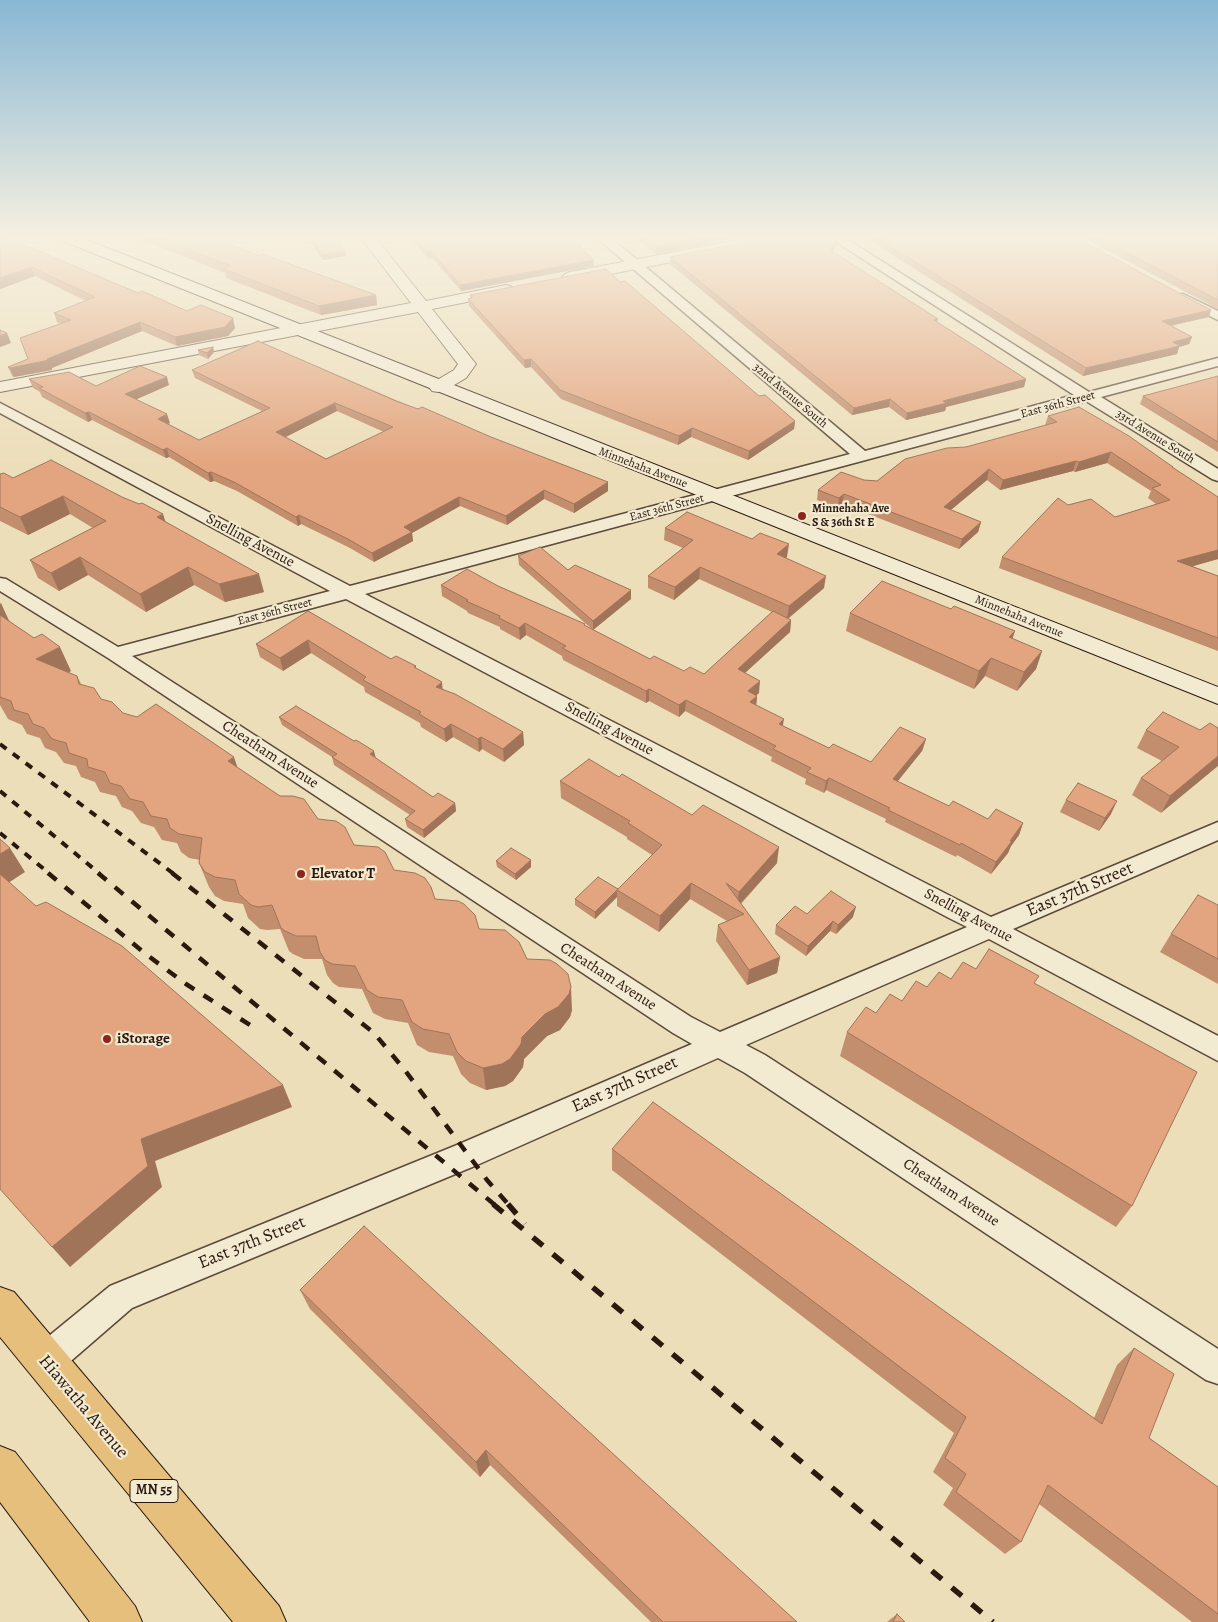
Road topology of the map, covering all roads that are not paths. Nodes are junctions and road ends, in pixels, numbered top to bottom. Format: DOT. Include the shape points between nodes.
graph roads {
  1 [pos="258,314"];
  2 [pos="380,314"];
  3 [pos="428,314"];
  4 [pos="692,314"];
  5 [pos="957,314"];
  6 [pos="297,329"];
  7 [pos="1218,362"];
  8 [pos="0,387"];
  9 [pos="438,387"];
  10 [pos="1088,396"];
  11 [pos="0,407"];
  12 [pos="863,457"];
  13 [pos="1218,476"];
  14 [pos="714,496"];
  15 [pos="0,583"];
  16 [pos="348,592"];
  17 [pos="115,654"];
  18 [pos="1218,696"];
  19 [pos="1218,830"];
  20 [pos="992,928"];
  21 [pos="719,1046"];
  22 [pos="1218,1049"];
  23 [pos="0,1306"];
  24 [pos="45,1361"];
  25 [pos="1218,1368"];
  26 [pos="0,1467"];
  27 [pos="119,1622"];
  28 [pos="263,1622"];
  1 -- 6 [label="main road, Minnehaha Avenue"];
  2 -- 6 [label="main road"];
  3 -- 9 [label="main road" via="467,364 460,374"];
  4 -- 12 [label="street, 32nd Avenue South"];
  5 -- 10 [label="street, 33rd Avenue South"];
  6 -- 8 [label="main road"];
  6 -- 9 [label="main road, Minnehaha Avenue"];
  7 -- 10 [label="street, East 36th Street"];
  9 -- 14 [label="main road, Minnehaha Avenue"];
  10 -- 12 [label="street, East 36th Street"];
  10 -- 13 [label="street, 33rd Avenue South"];
  11 -- 16 [label="street, Snelling Avenue"];
  12 -- 14 [label="street, East 36th Street"];
  14 -- 16 [label="street, East 36th Street"];
  14 -- 18 [label="main road, Minnehaha Avenue"];
  15 -- 17 [label="street, Cheatham Avenue"];
  16 -- 17 [label="street, East 36th Street"];
  16 -- 20 [label="street, Snelling Avenue"];
  17 -- 21 [label="street, Cheatham Avenue" via="674,1020"];
  19 -- 20 [label="street, East 37th Street"];
  20 -- 21 [label="street, East 37th Street"];
  20 -- 22 [label="street, Snelling Avenue"];
  21 -- 24 [label="street, East 37th Street" via="444,1164 121,1296"];
  21 -- 25 [label="street, Cheatham Avenue" via="755,1064"];
  23 -- 24 [label="highway, Hiawatha Avenue / MN 55"];
  24 -- 28 [label="highway, Hiawatha Avenue / MN 55"];
  26 -- 27 [label="highway"];
}
